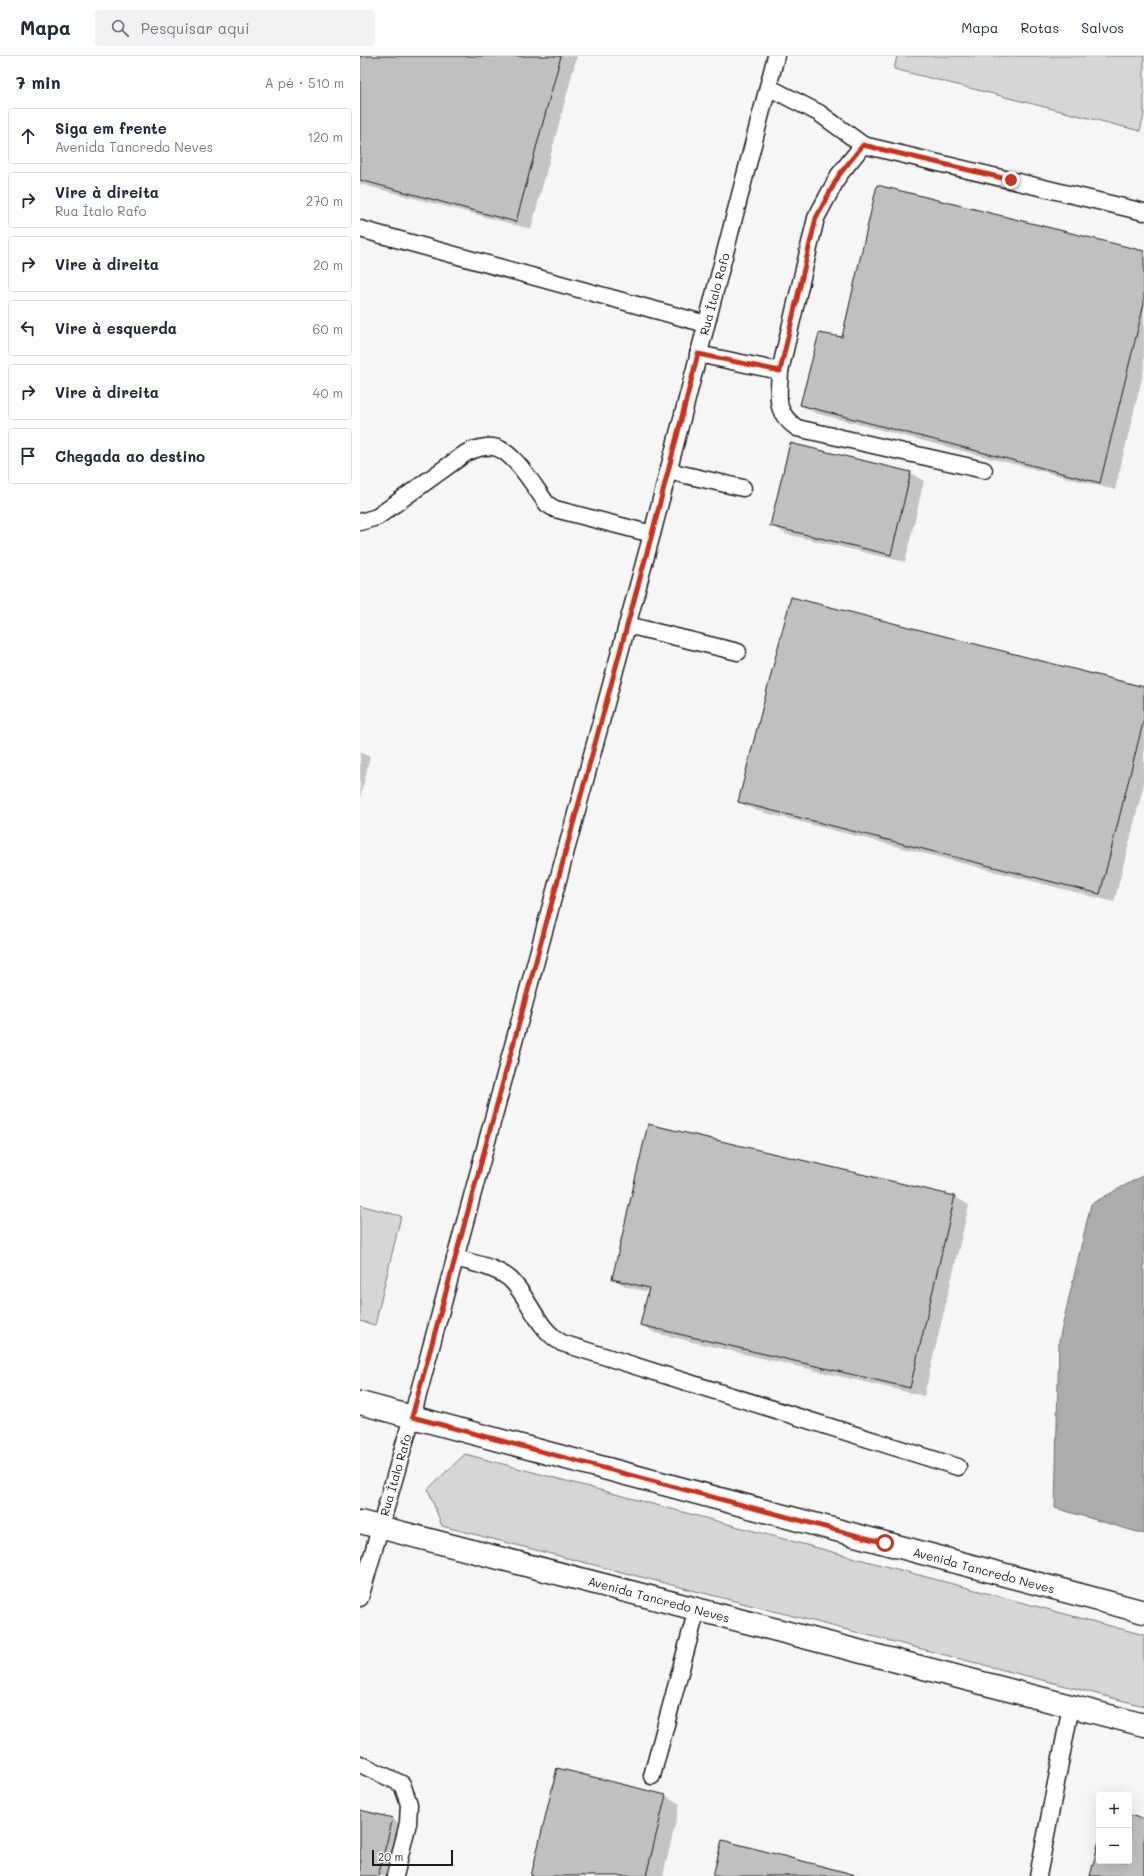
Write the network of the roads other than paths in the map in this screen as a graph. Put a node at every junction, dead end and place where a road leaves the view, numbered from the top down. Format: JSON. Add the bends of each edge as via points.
{"nodes":[{"id":1,"x":776,"y":56,"type":"edge"},
{"id":2,"x":768,"y":87,"type":"junction"},
{"id":3,"x":863,"y":145,"type":"junction"},
{"id":4,"x":1144,"y":212,"type":"edge"},
{"id":5,"x":360,"y":229,"type":"edge"},
{"id":6,"x":706,"y":324,"type":"junction"},
{"id":7,"x":698,"y":354,"type":"junction"},
{"id":8,"x":780,"y":371,"type":"junction"},
{"id":9,"x":984,"y":470,"type":"dead end"},
{"id":10,"x":668,"y":471,"type":"junction"},
{"id":11,"x":743,"y":488,"type":"dead end"},
{"id":12,"x":360,"y":522,"type":"edge"},
{"id":13,"x":652,"y":534,"type":"junction"},
{"id":14,"x":627,"y":626,"type":"junction"},
{"id":15,"x":738,"y":652,"type":"dead end"},
{"id":16,"x":455,"y":1258,"type":"junction"},
{"id":17,"x":360,"y":1403,"type":"edge"},
{"id":18,"x":412,"y":1417,"type":"junction"},
{"id":19,"x":958,"y":1467,"type":"dead end"},
{"id":20,"x":360,"y":1522,"type":"edge"},
{"id":21,"x":381,"y":1527,"type":"junction"},
{"id":22,"x":360,"y":1598,"type":"edge"},
{"id":23,"x":697,"y":1609,"type":"junction"},
{"id":24,"x":1144,"y":1612,"type":"edge"},
{"id":25,"x":1071,"y":1706,"type":"junction"},
{"id":26,"x":1144,"y":1725,"type":"edge"},
{"id":27,"x":360,"y":1764,"type":"edge"},
{"id":28,"x":652,"y":1776,"type":"dead end"},
{"id":29,"x":395,"y":1876,"type":"edge"},
{"id":30,"x":1038,"y":1876,"type":"edge"}],
"edges":[{"from":1,"to":2,"type":"lane","name":"Rua Ítalo Rafo"},
{"from":2,"to":3,"type":"lane","via":[[819,113]]},
{"from":2,"to":6,"type":"lane","name":"Rua Ítalo Rafo"},
{"from":3,"to":4,"type":"lane"},
{"from":3,"to":8,"type":"lane","via":[[839,175],[816,218]]},
{"from":5,"to":6,"type":"lane"},
{"from":6,"to":7,"type":"lane","name":"Rua Ítalo Rafo"},
{"from":7,"to":8,"type":"lane"},
{"from":7,"to":10,"type":"lane","name":"Rua Ítalo Rafo"},
{"from":8,"to":9,"type":"lane","via":[[779,407],[785,419],[797,428]]},
{"from":10,"to":11,"type":"lane"},
{"from":10,"to":13,"type":"lane","name":"Rua Ítalo Rafo"},
{"from":12,"to":13,"type":"lane","via":[[377,517],[466,453],[480,447],[494,447],[508,453],[546,504],[555,509]]},
{"from":13,"to":14,"type":"lane","name":"Rua Ítalo Rafo"},
{"from":14,"to":15,"type":"lane"},
{"from":14,"to":16,"type":"lane","name":"Rua Ítalo Rafo"},
{"from":16,"to":18,"type":"lane","name":"Rua Ítalo Rafo"},
{"from":16,"to":19,"type":"lane","via":[[497,1271],[511,1280],[548,1333],[562,1343]]},
{"from":17,"to":18,"type":"main road","name":"Avenida Tancredo Neves"},
{"from":18,"to":21,"type":"lane","name":"Rua Ítalo Rafo"},
{"from":18,"to":24,"type":"main road","name":"Avenida Tancredo Neves"},
{"from":20,"to":21,"type":"main road","name":"Avenida Tancredo Neves"},
{"from":21,"to":22,"type":"lane","name":"Rua Ítalo Rafo"},
{"from":21,"to":23,"type":"main road","name":"Avenida Tancredo Neves"},
{"from":23,"to":25,"type":"main road","name":"Avenida Tancredo Neves"},
{"from":23,"to":28,"type":"lane"},
{"from":25,"to":26,"type":"main road","name":"Avenida Tancredo Neves"},
{"from":25,"to":30,"type":"lane"},
{"from":27,"to":29,"type":"lane","via":[[402,1784],[409,1804],[408,1823]]}]}
